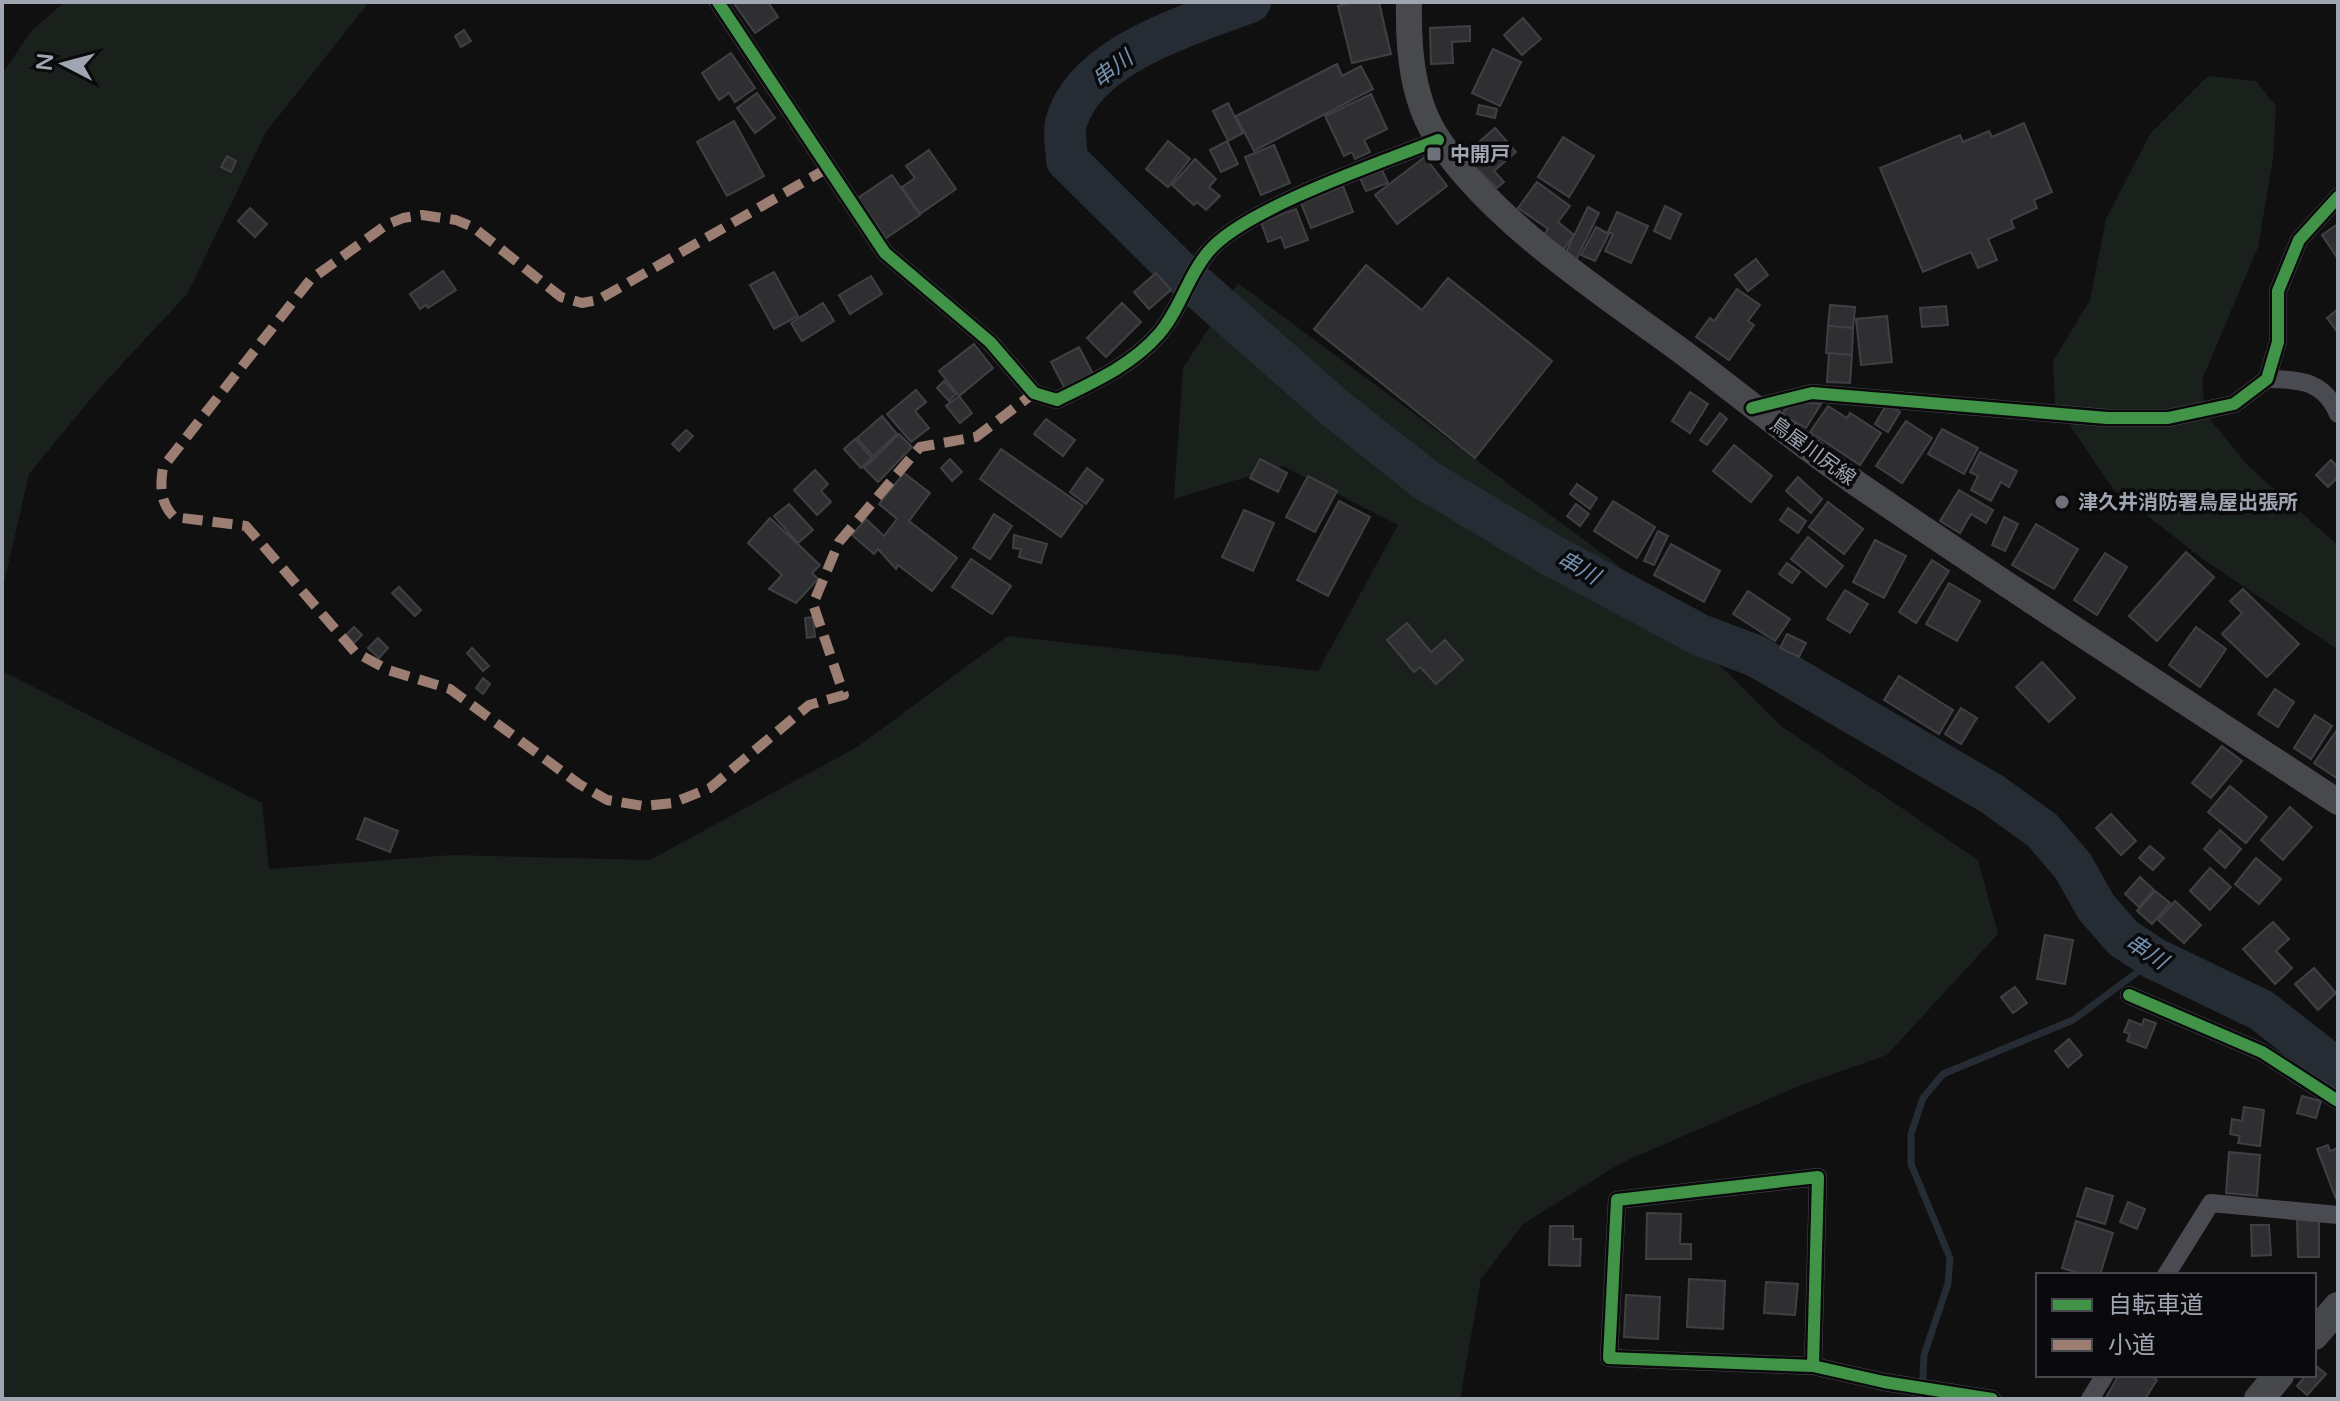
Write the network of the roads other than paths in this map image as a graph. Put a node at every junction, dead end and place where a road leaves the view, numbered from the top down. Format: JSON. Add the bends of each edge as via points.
{"nodes":[{"id":1,"x":718,"y":2,"type":"edge"},
{"id":2,"x":1409,"y":2,"type":"edge"},
{"id":3,"x":1438,"y":140,"type":"junction"},
{"id":4,"x":2338,"y":197,"type":"edge"},
{"id":5,"x":2267,"y":379,"type":"junction"},
{"id":6,"x":1752,"y":408,"type":"junction"},
{"id":7,"x":2338,"y":414,"type":"edge"},
{"id":8,"x":2338,"y":802,"type":"edge"},
{"id":9,"x":2129,"y":995,"type":"dead end"},
{"id":10,"x":2338,"y":1101,"type":"edge"},
{"id":11,"x":2338,"y":1215,"type":"edge"},
{"id":12,"x":2167,"y":1273,"type":"edge"},
{"id":13,"x":2338,"y":1307,"type":"edge"},
{"id":14,"x":2316,"y":1333,"type":"edge"},
{"id":15,"x":1813,"y":1366,"type":"junction"},
{"id":16,"x":2104,"y":1377,"type":"edge"},
{"id":17,"x":2277,"y":1377,"type":"edge"},
{"id":18,"x":1992,"y":1399,"type":"edge"},
{"id":19,"x":2090,"y":1399,"type":"edge"},
{"id":20,"x":2259,"y":1399,"type":"edge"}],
"edges":[{"from":1,"to":3,"type":"street","via":[[885,253],[990,342],[1034,393],[1057,400],[1112,373],[1159,334],[1209,250],[1240,226]]},
{"from":2,"to":3,"type":"main road","name":"鳥屋川尻線","via":[[1408,38],[1417,94]]},
{"from":3,"to":6,"type":"main road","name":"鳥屋川尻線","via":[[1511,220]]},
{"from":4,"to":5,"type":"street","via":[[2299,240],[2278,291],[2278,342]]},
{"from":5,"to":6,"type":"street","via":[[2234,404],[2168,418],[2107,418],[1812,393]]},
{"from":5,"to":7,"type":"street","via":[[2315,384],[2331,397]]},
{"from":6,"to":8,"type":"main road","name":"鳥屋川尻線"},
{"from":9,"to":10,"type":"street","via":[[2262,1052]]},
{"from":11,"to":12,"type":"street","via":[[2211,1203]]},
{"from":13,"to":14,"type":"main road"},
{"from":15,"to":15,"type":"street","via":[[1609,1358],[1617,1200],[1818,1177]]},
{"from":15,"to":18,"type":"street"},
{"from":16,"to":19,"type":"street"},
{"from":17,"to":20,"type":"main road"}]}
